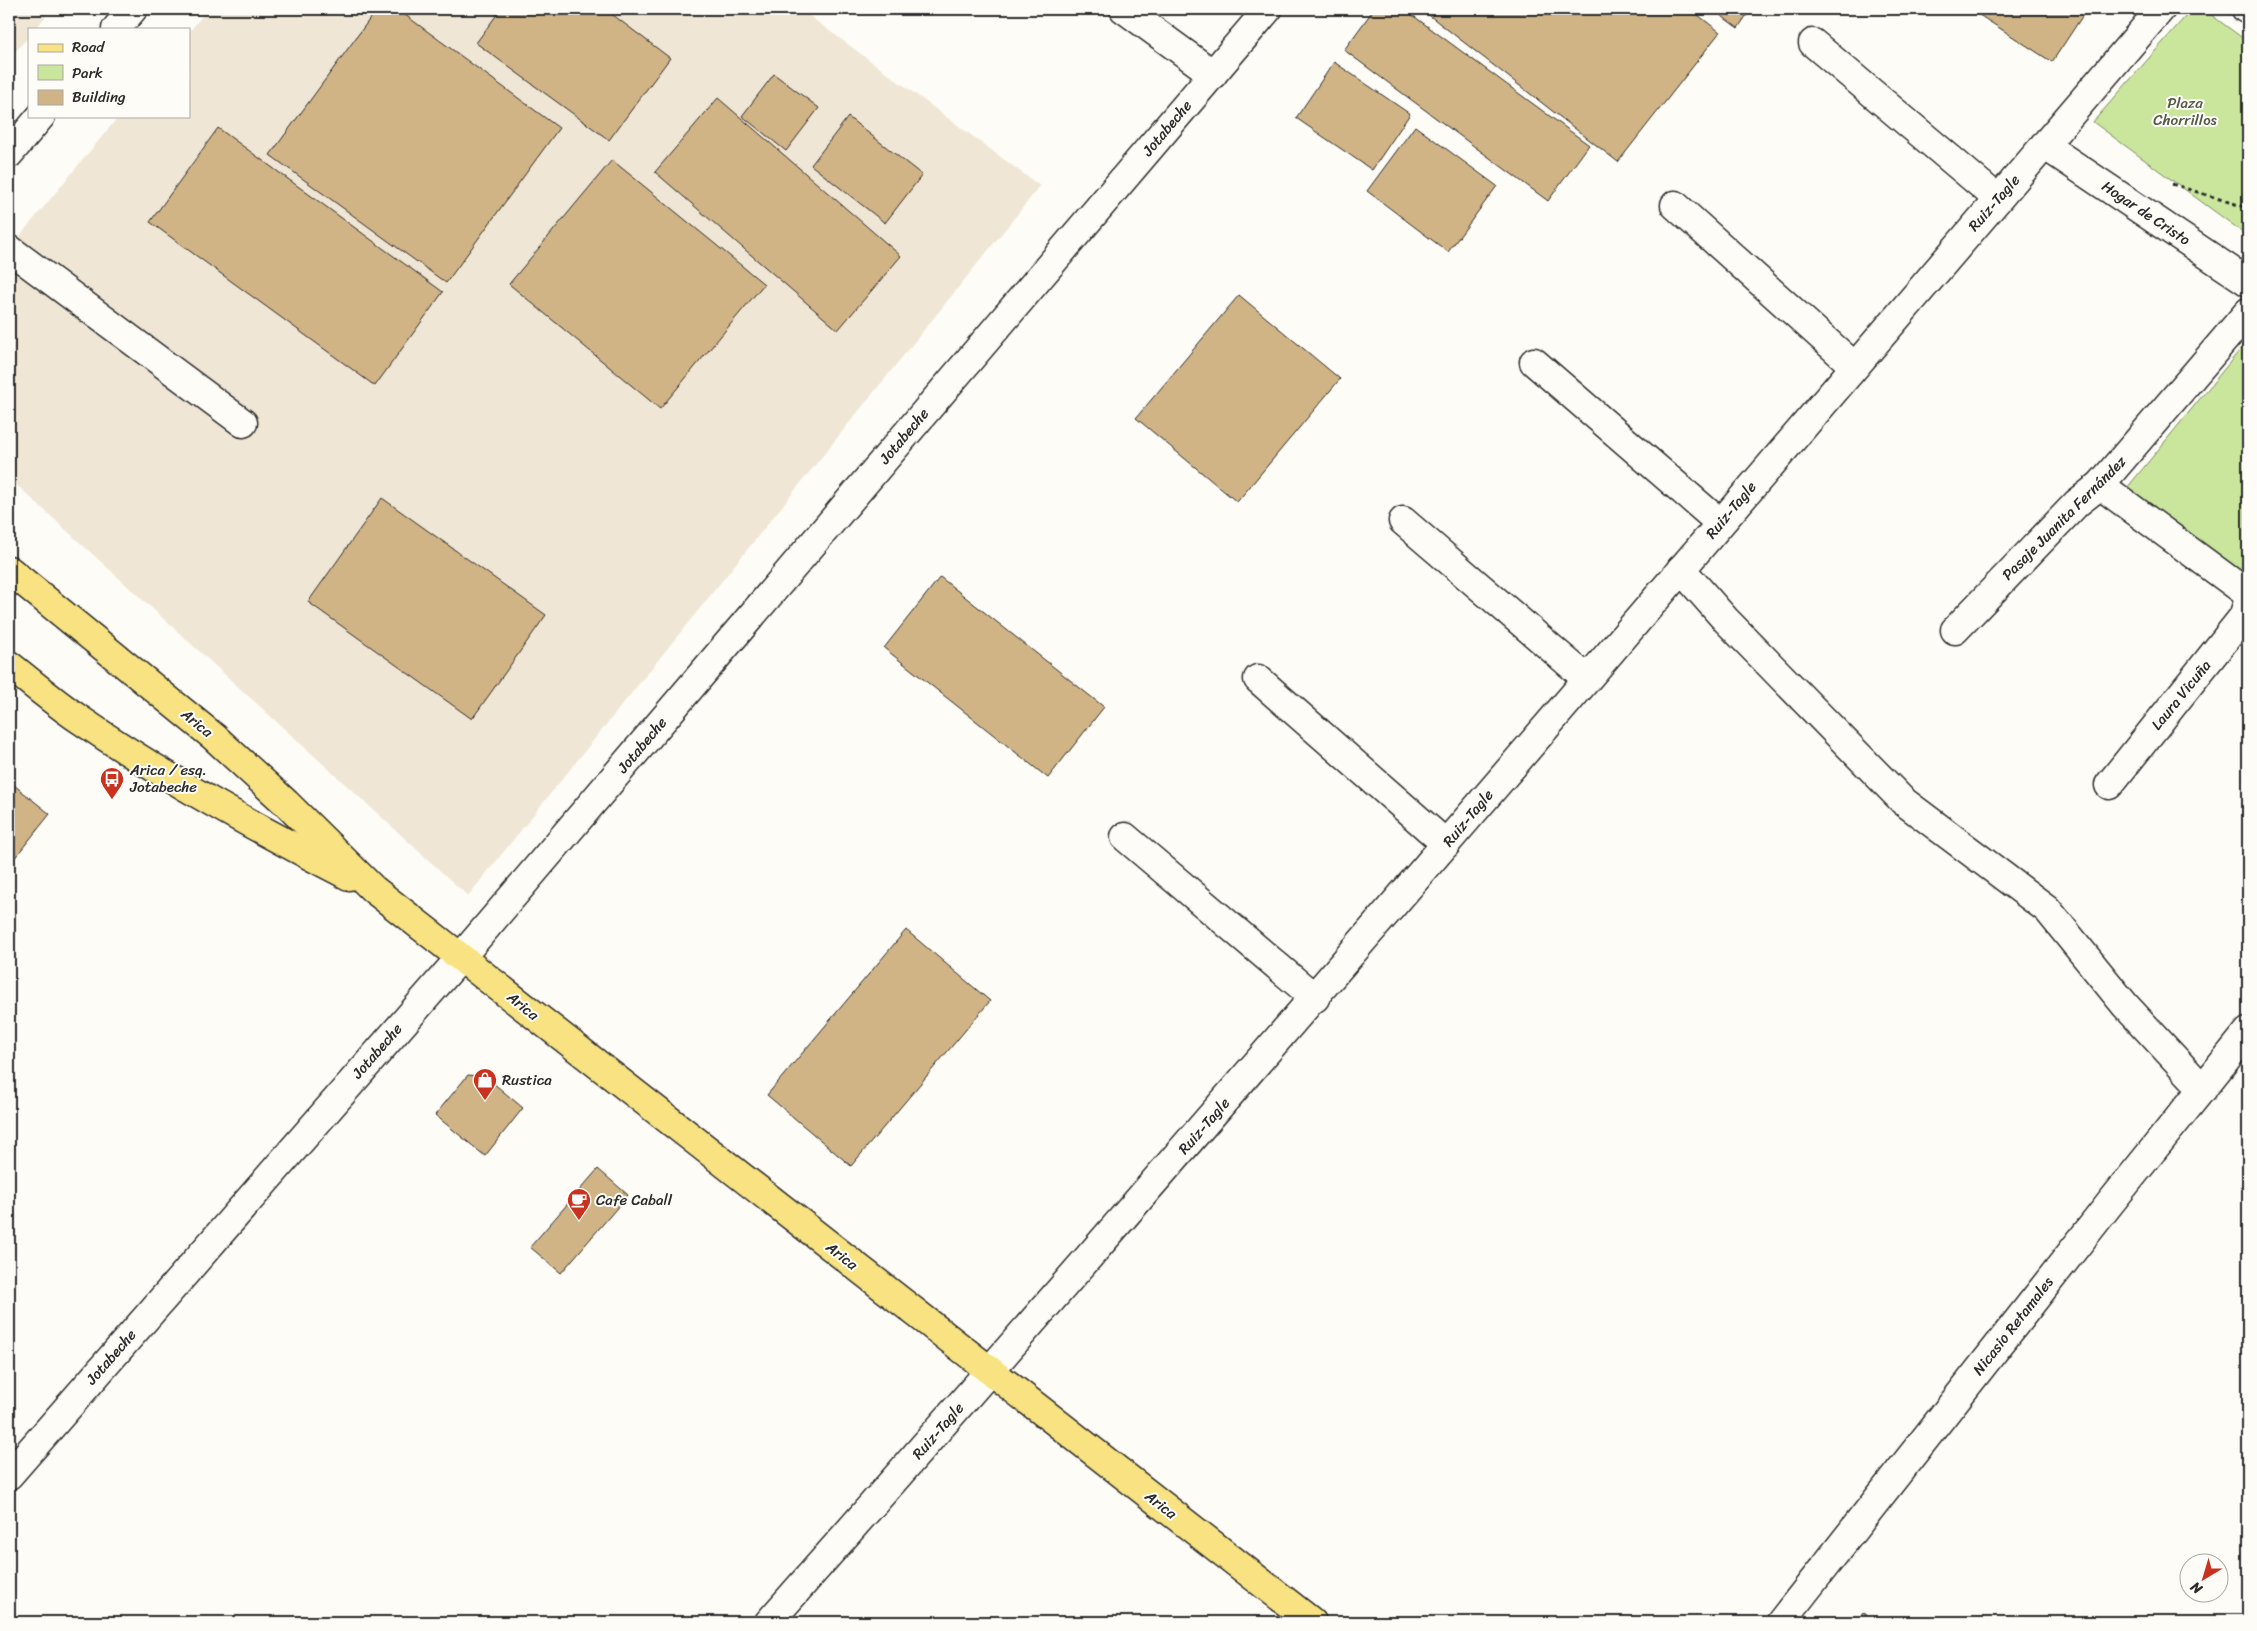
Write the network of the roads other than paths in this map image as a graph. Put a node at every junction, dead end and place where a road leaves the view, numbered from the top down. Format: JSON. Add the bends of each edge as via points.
{"nodes":[{"id":1,"x":133,"y":9,"type":"edge"},
{"id":2,"x":1124,"y":9,"type":"edge"},
{"id":3,"x":1268,"y":9,"type":"edge"},
{"id":4,"x":2161,"y":9,"type":"edge"},
{"id":5,"x":117,"y":28,"type":"edge"},
{"id":6,"x":1813,"y":43,"type":"dead end"},
{"id":7,"x":1213,"y":74,"type":"junction"},
{"id":8,"x":39,"y":118,"type":"edge"},
{"id":9,"x":2044,"y":145,"type":"junction"},
{"id":10,"x":9,"y":154,"type":"edge"},
{"id":11,"x":1998,"y":199,"type":"junction"},
{"id":12,"x":1675,"y":205,"type":"dead end"},
{"id":13,"x":9,"y":249,"type":"edge"},
{"id":14,"x":2248,"y":282,"type":"edge"},
{"id":15,"x":2248,"y":312,"type":"edge"},
{"id":16,"x":1534,"y":362,"type":"dead end"},
{"id":17,"x":1854,"y":366,"type":"junction"},
{"id":18,"x":243,"y":423,"type":"dead end"},
{"id":19,"x":2100,"y":485,"type":"junction"},
{"id":20,"x":1403,"y":521,"type":"dead end"},
{"id":21,"x":1720,"y":523,"type":"junction"},
{"id":22,"x":1681,"y":569,"type":"junction"},
{"id":23,"x":9,"y":570,"type":"edge"},
{"id":24,"x":2248,"y":594,"type":"edge"},
{"id":25,"x":2248,"y":602,"type":"edge"},
{"id":26,"x":1955,"y":630,"type":"dead end"},
{"id":27,"x":9,"y":665,"type":"edge"},
{"id":28,"x":1586,"y":678,"type":"junction"},
{"id":29,"x":1258,"y":679,"type":"dead end"},
{"id":30,"x":2109,"y":785,"type":"dead end"},
{"id":31,"x":1125,"y":837,"type":"dead end"},
{"id":32,"x":1446,"y":844,"type":"junction"},
{"id":33,"x":373,"y":889,"type":"junction"},
{"id":34,"x":461,"y":957,"type":"junction"},
{"id":35,"x":1315,"y":998,"type":"junction"},
{"id":36,"x":2248,"y":1032,"type":"edge"},
{"id":37,"x":2203,"y":1089,"type":"junction"},
{"id":38,"x":989,"y":1372,"type":"junction"},
{"id":39,"x":9,"y":1475,"type":"edge"},
{"id":40,"x":769,"y":1622,"type":"edge"},
{"id":41,"x":1312,"y":1622,"type":"edge"},
{"id":42,"x":1781,"y":1622,"type":"edge"}],
"edges":[{"from":1,"to":5,"type":"street"},
{"from":2,"to":7,"type":"street"},
{"from":3,"to":7,"type":"street","name":"Jotabeche"},
{"from":4,"to":9,"type":"street","name":"Ruiz-Tagle"},
{"from":6,"to":11,"type":"street"},
{"from":7,"to":34,"type":"street","name":"Jotabeche"},
{"from":8,"to":10,"type":"street"},
{"from":9,"to":11,"type":"street","name":"Ruiz-Tagle"},
{"from":9,"to":14,"type":"street","name":"Hogar de Cristo"},
{"from":11,"to":17,"type":"street","name":"Ruiz-Tagle"},
{"from":12,"to":17,"type":"street"},
{"from":13,"to":18,"type":"street"},
{"from":15,"to":19,"type":"street","name":"Pasaje Juanita Fernández"},
{"from":16,"to":21,"type":"street"},
{"from":17,"to":21,"type":"street","name":"Ruiz-Tagle"},
{"from":19,"to":24,"type":"street"},
{"from":19,"to":26,"type":"street","name":"Pasaje Juanita Fernández","via":[[2078,502]]},
{"from":20,"to":28,"type":"street"},
{"from":21,"to":22,"type":"street","name":"Ruiz-Tagle"},
{"from":22,"to":28,"type":"street","name":"Ruiz-Tagle"},
{"from":22,"to":37,"type":"street","via":[[1725,619],[1903,801],[2047,908],[2125,1005]]},
{"from":23,"to":33,"type":"main road","name":"Arica","via":[[214,737]]},
{"from":25,"to":30,"type":"street","name":"Laura Vicuña","via":[[2243,617]]},
{"from":27,"to":33,"type":"main road","name":"Arica","via":[[77,718],[142,761]]},
{"from":28,"to":32,"type":"street","name":"Ruiz-Tagle"},
{"from":29,"to":32,"type":"street"},
{"from":31,"to":35,"type":"street"},
{"from":32,"to":35,"type":"street","name":"Ruiz-Tagle"},
{"from":33,"to":34,"type":"main road","name":"Arica"},
{"from":34,"to":38,"type":"main road","name":"Arica"},
{"from":34,"to":39,"type":"street","name":"Jotabeche"},
{"from":35,"to":38,"type":"street","name":"Ruiz-Tagle"},
{"from":36,"to":37,"type":"street","name":"Nicasio Retamales"},
{"from":37,"to":42,"type":"street","name":"Nicasio Retamales"},
{"from":38,"to":40,"type":"street","name":"Ruiz-Tagle"},
{"from":38,"to":41,"type":"main road","name":"Arica"}]}
